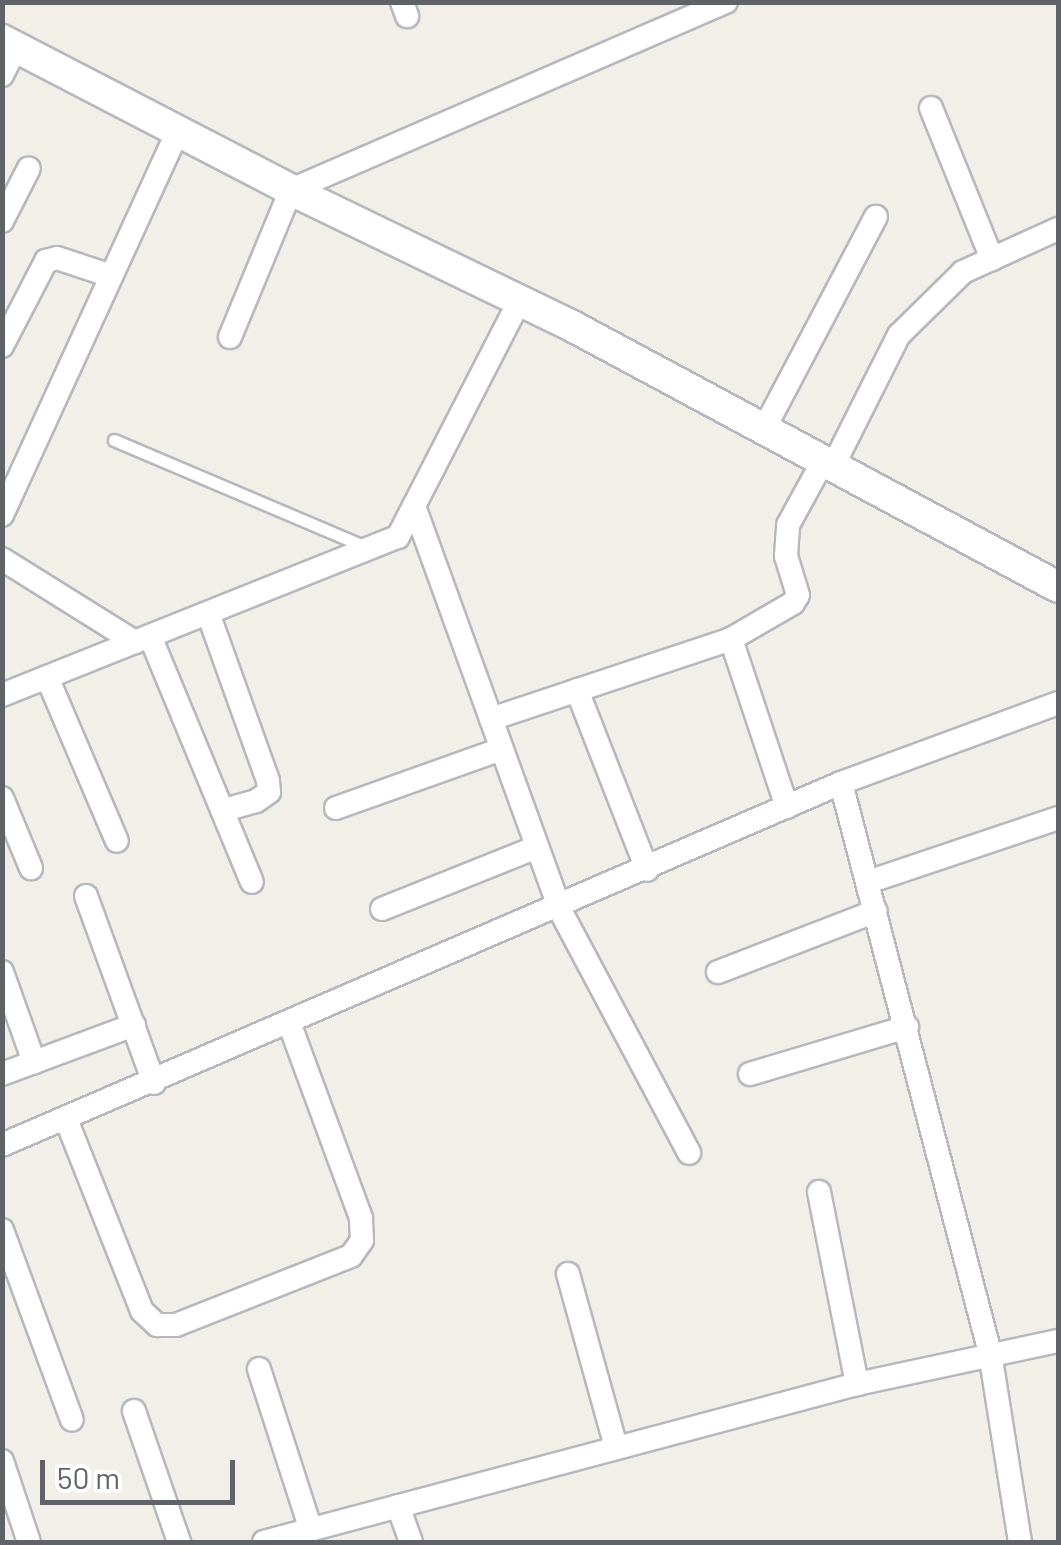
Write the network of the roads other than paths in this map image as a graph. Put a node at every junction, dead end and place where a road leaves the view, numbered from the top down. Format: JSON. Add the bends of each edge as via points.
{"nodes":[{"id":1,"x":726,"y":2,"type":"edge"},
{"id":2,"x":9,"y":43,"type":"edge"},
{"id":3,"x":2,"y":75,"type":"edge"},
{"id":4,"x":930,"y":108,"type":"dead end"},
{"id":5,"x":178,"y":131,"type":"junction"},
{"id":6,"x":29,"y":168,"type":"dead end"},
{"id":7,"x":291,"y":190,"type":"junction"},
{"id":8,"x":876,"y":217,"type":"dead end"},
{"id":9,"x":2,"y":221,"type":"edge"},
{"id":10,"x":1058,"y":229,"type":"edge"},
{"id":11,"x":992,"y":259,"type":"junction"},
{"id":12,"x":108,"y":275,"type":"junction"},
{"id":13,"x":520,"y":300,"type":"junction"},
{"id":14,"x":230,"y":337,"type":"dead end"},
{"id":15,"x":2,"y":346,"type":"edge"},
{"id":16,"x":764,"y":428,"type":"junction"},
{"id":17,"x":114,"y":440,"type":"dead end"},
{"id":18,"x":828,"y":463,"type":"junction"},
{"id":19,"x":414,"y":506,"type":"junction"},
{"id":20,"x":2,"y":515,"type":"edge"},
{"id":21,"x":370,"y":548,"type":"junction"},
{"id":22,"x":2,"y":559,"type":"edge"},
{"id":23,"x":1058,"y":587,"type":"edge"},
{"id":24,"x":208,"y":613,"type":"junction"},
{"id":25,"x":142,"y":639,"type":"junction"},
{"id":26,"x":731,"y":639,"type":"junction"},
{"id":27,"x":47,"y":677,"type":"junction"},
{"id":28,"x":578,"y":690,"type":"junction"},
{"id":29,"x":2,"y":695,"type":"edge"},
{"id":30,"x":1058,"y":703,"type":"edge"},
{"id":31,"x":491,"y":718,"type":"junction"},
{"id":32,"x":502,"y":749,"type":"junction"},
{"id":33,"x":841,"y":783,"type":"junction"},
{"id":34,"x":2,"y":798,"type":"edge"},
{"id":35,"x":787,"y":807,"type":"junction"},
{"id":36,"x":336,"y":808,"type":"dead end"},
{"id":37,"x":222,"y":811,"type":"junction"},
{"id":38,"x":1058,"y":818,"type":"edge"},
{"id":39,"x":117,"y":841,"type":"dead end"},
{"id":40,"x":537,"y":847,"type":"junction"},
{"id":41,"x":31,"y":868,"type":"dead end"},
{"id":42,"x":647,"y":870,"type":"junction"},
{"id":43,"x":252,"y":882,"type":"dead end"},
{"id":44,"x":868,"y":882,"type":"junction"},
{"id":45,"x":86,"y":896,"type":"dead end"},
{"id":46,"x":382,"y":909,"type":"dead end"},
{"id":47,"x":560,"y":910,"type":"junction"},
{"id":48,"x":876,"y":910,"type":"junction"},
{"id":49,"x":2,"y":972,"type":"edge"},
{"id":50,"x":718,"y":972,"type":"dead end"},
{"id":51,"x":134,"y":1025,"type":"junction"},
{"id":52,"x":290,"y":1025,"type":"junction"},
{"id":53,"x":907,"y":1027,"type":"junction"},
{"id":54,"x":34,"y":1062,"type":"junction"},
{"id":55,"x":2,"y":1074,"type":"edge"},
{"id":56,"x":750,"y":1074,"type":"dead end"},
{"id":57,"x":154,"y":1083,"type":"junction"},
{"id":58,"x":66,"y":1119,"type":"junction"},
{"id":59,"x":2,"y":1145,"type":"edge"},
{"id":60,"x":689,"y":1154,"type":"dead end"},
{"id":61,"x":819,"y":1192,"type":"dead end"},
{"id":62,"x":2,"y":1230,"type":"edge"},
{"id":63,"x":568,"y":1274,"type":"dead end"},
{"id":64,"x":1058,"y":1341,"type":"edge"},
{"id":65,"x":990,"y":1353,"type":"junction"},
{"id":66,"x":259,"y":1368,"type":"dead end"},
{"id":67,"x":858,"y":1384,"type":"junction"},
{"id":68,"x":134,"y":1411,"type":"dead end"},
{"id":69,"x":72,"y":1420,"type":"dead end"},
{"id":70,"x":616,"y":1447,"type":"junction"},
{"id":71,"x":2,"y":1461,"type":"edge"},
{"id":72,"x":398,"y":1506,"type":"junction"},
{"id":73,"x":311,"y":1530,"type":"junction"},
{"id":74,"x":29,"y":1542,"type":"edge"},
{"id":75,"x":180,"y":1542,"type":"edge"},
{"id":76,"x":267,"y":1542,"type":"edge"},
{"id":77,"x":410,"y":1542,"type":"edge"},
{"id":78,"x":1020,"y":1542,"type":"edge"}],
"edges":[{"from":1,"to":7,"type":"street"},
{"from":2,"to":3,"type":"street"},
{"from":2,"to":5,"type":"main road"},
{"from":4,"to":11,"type":"street"},
{"from":5,"to":7,"type":"main road"},
{"from":5,"to":12,"type":"street"},
{"from":6,"to":9,"type":"street"},
{"from":7,"to":13,"type":"main road"},
{"from":7,"to":14,"type":"street"},
{"from":8,"to":16,"type":"street"},
{"from":10,"to":11,"type":"street"},
{"from":11,"to":18,"type":"street","via":[[964,272],[899,335]]},
{"from":12,"to":15,"type":"street","via":[[56,258],[46,261]]},
{"from":12,"to":20,"type":"street"},
{"from":13,"to":16,"type":"main road"},
{"from":13,"to":19,"type":"street"},
{"from":16,"to":18,"type":"main road"},
{"from":17,"to":21,"type":"lane"},
{"from":18,"to":23,"type":"main road"},
{"from":18,"to":26,"type":"street","via":[[788,524],[786,556],[798,595]]},
{"from":19,"to":21,"type":"street","via":[[398,537]]},
{"from":19,"to":31,"type":"street"},
{"from":21,"to":24,"type":"street"},
{"from":22,"to":25,"type":"street"},
{"from":24,"to":25,"type":"street"},
{"from":24,"to":37,"type":"street","via":[[268,781],[268,792],[256,801]]},
{"from":25,"to":27,"type":"street"},
{"from":25,"to":37,"type":"street"},
{"from":26,"to":28,"type":"street"},
{"from":26,"to":35,"type":"street"},
{"from":27,"to":29,"type":"street"},
{"from":27,"to":39,"type":"street"},
{"from":28,"to":31,"type":"street"},
{"from":28,"to":42,"type":"street"},
{"from":30,"to":33,"type":"street"},
{"from":31,"to":32,"type":"street"},
{"from":32,"to":36,"type":"street"},
{"from":32,"to":40,"type":"street"},
{"from":33,"to":35,"type":"street"},
{"from":33,"to":44,"type":"street"},
{"from":34,"to":41,"type":"street"},
{"from":35,"to":42,"type":"street"},
{"from":37,"to":43,"type":"street"},
{"from":38,"to":44,"type":"street"},
{"from":40,"to":46,"type":"street"},
{"from":40,"to":47,"type":"street"},
{"from":42,"to":47,"type":"street"},
{"from":44,"to":48,"type":"street"},
{"from":45,"to":51,"type":"street"},
{"from":47,"to":52,"type":"street"},
{"from":47,"to":60,"type":"street"},
{"from":48,"to":50,"type":"street"},
{"from":48,"to":53,"type":"street"},
{"from":49,"to":54,"type":"street"},
{"from":51,"to":54,"type":"street"},
{"from":51,"to":57,"type":"street"},
{"from":52,"to":57,"type":"street"},
{"from":52,"to":58,"type":"street","via":[[361,1218],[362,1240],[352,1256],[176,1325],[157,1325],[142,1310]]},
{"from":53,"to":56,"type":"street"},
{"from":53,"to":65,"type":"street"},
{"from":54,"to":55,"type":"street"},
{"from":57,"to":58,"type":"street"},
{"from":58,"to":59,"type":"street"},
{"from":61,"to":67,"type":"street"},
{"from":62,"to":69,"type":"street"},
{"from":63,"to":70,"type":"street"},
{"from":64,"to":65,"type":"street"},
{"from":65,"to":67,"type":"street"},
{"from":65,"to":78,"type":"street"},
{"from":66,"to":73,"type":"street"},
{"from":67,"to":70,"type":"street"},
{"from":68,"to":75,"type":"street"},
{"from":70,"to":72,"type":"street"},
{"from":71,"to":74,"type":"street"},
{"from":72,"to":73,"type":"street"},
{"from":72,"to":77,"type":"street"},
{"from":73,"to":76,"type":"street"}]}
